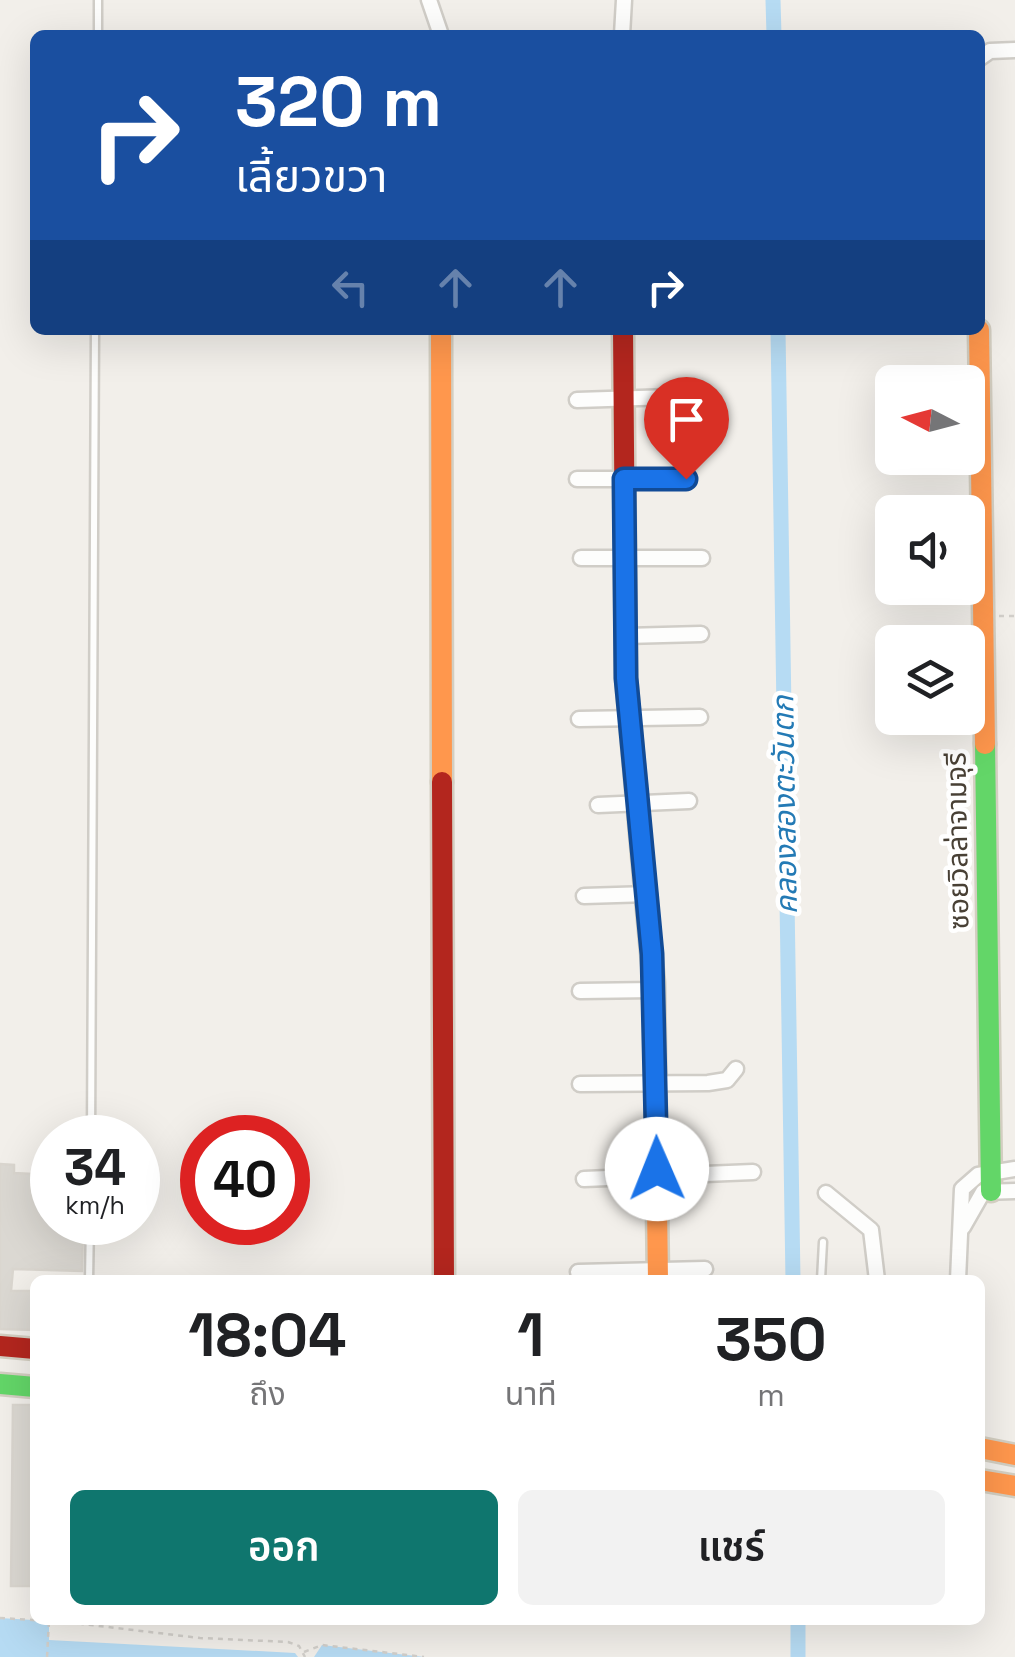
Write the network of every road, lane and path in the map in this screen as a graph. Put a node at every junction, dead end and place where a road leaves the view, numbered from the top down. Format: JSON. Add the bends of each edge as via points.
{"nodes":[{"id":1,"x":98,"y":0,"type":"edge"},
{"id":2,"x":429,"y":0,"type":"edge"},
{"id":3,"x":624,"y":0,"type":"edge"},
{"id":4,"x":98,"y":30,"type":"edge"},
{"id":5,"x":439,"y":30,"type":"edge"},
{"id":6,"x":622,"y":30,"type":"edge"},
{"id":7,"x":1015,"y":50,"type":"edge"},
{"id":8,"x":985,"y":54,"type":"edge"},
{"id":9,"x":95,"y":335,"type":"edge"},
{"id":10,"x":441,"y":335,"type":"edge"},
{"id":11,"x":623,"y":335,"type":"edge"},
{"id":12,"x":979,"y":335,"type":"edge"},
{"id":13,"x":701,"y":396,"type":"dead end"},
{"id":14,"x":624,"y":397,"type":"junction"},
{"id":15,"x":577,"y":400,"type":"dead end"},
{"id":16,"x":577,"y":479,"type":"dead end"},
{"id":17,"x":624,"y":479,"type":"junction"},
{"id":18,"x":686,"y":479,"type":"dead end"},
{"id":19,"x":582,"y":558,"type":"dead end"},
{"id":20,"x":624,"y":558,"type":"junction"},
{"id":21,"x":702,"y":558,"type":"dead end"},
{"id":22,"x":701,"y":634,"type":"dead end"},
{"id":23,"x":624,"y":636,"type":"junction"},
{"id":24,"x":700,"y":717,"type":"dead end"},
{"id":25,"x":630,"y":718,"type":"junction"},
{"id":26,"x":580,"y":720,"type":"dead end"},
{"id":27,"x":689,"y":802,"type":"dead end"},
{"id":28,"x":640,"y":804,"type":"junction"},
{"id":29,"x":598,"y":805,"type":"dead end"},
{"id":30,"x":649,"y":894,"type":"junction"},
{"id":31,"x":584,"y":896,"type":"dead end"},
{"id":32,"x":580,"y":990,"type":"dead end"},
{"id":33,"x":654,"y":990,"type":"junction"},
{"id":34,"x":736,"y":1069,"type":"dead end"},
{"id":35,"x":656,"y":1083,"type":"junction"},
{"id":36,"x":580,"y":1084,"type":"dead end"},
{"id":37,"x":90,"y":1115,"type":"edge"},
{"id":38,"x":1015,"y":1168,"type":"edge"},
{"id":39,"x":753,"y":1172,"type":"dead end"},
{"id":40,"x":657,"y":1178,"type":"junction"},
{"id":41,"x":584,"y":1179,"type":"dead end"},
{"id":42,"x":990,"y":1182,"type":"junction"},
{"id":43,"x":1015,"y":1191,"type":"edge"},
{"id":44,"x":826,"y":1194,"type":"dead end"},
{"id":45,"x":823,"y":1242,"type":"dead end"},
{"id":46,"x":90,"y":1245,"type":"edge"},
{"id":47,"x":706,"y":1268,"type":"dead end"},
{"id":48,"x":578,"y":1272,"type":"dead end"},
{"id":49,"x":90,"y":1275,"type":"edge"},
{"id":50,"x":444,"y":1275,"type":"edge"},
{"id":51,"x":658,"y":1275,"type":"edge"},
{"id":52,"x":821,"y":1275,"type":"edge"},
{"id":53,"x":876,"y":1275,"type":"edge"},
{"id":54,"x":958,"y":1275,"type":"edge"},
{"id":55,"x":0,"y":1346,"type":"edge"},
{"id":56,"x":30,"y":1349,"type":"edge"},
{"id":57,"x":0,"y":1384,"type":"edge"},
{"id":58,"x":30,"y":1386,"type":"edge"},
{"id":59,"x":985,"y":1449,"type":"edge"},
{"id":60,"x":1015,"y":1455,"type":"edge"},
{"id":61,"x":985,"y":1481,"type":"edge"},
{"id":62,"x":1015,"y":1486,"type":"edge"},
{"id":63,"x":0,"y":1618,"type":"edge"},
{"id":64,"x":30,"y":1620,"type":"edge"},
{"id":65,"x":49,"y":1625,"type":"edge"},
{"id":66,"x":95,"y":1625,"type":"edge"},
{"id":67,"x":304,"y":1655,"type":"edge"},
{"id":68,"x":48,"y":1657,"type":"edge"},
{"id":69,"x":424,"y":1657,"type":"edge"}],
"edges":[{"from":1,"to":4,"type":"lane"},
{"from":2,"to":5,"type":"street"},
{"from":3,"to":6,"type":"street"},
{"from":7,"to":8,"type":"street"},
{"from":9,"to":37,"type":"lane"},
{"from":10,"to":50,"type":"street"},
{"from":11,"to":14,"type":"street"},
{"from":12,"to":42,"type":"street","name":"ซอยวิลล่าจามจุรี"},
{"from":13,"to":14,"type":"street"},
{"from":14,"to":15,"type":"street"},
{"from":14,"to":17,"type":"street"},
{"from":16,"to":17,"type":"street"},
{"from":17,"to":18,"type":"street"},
{"from":17,"to":20,"type":"street"},
{"from":19,"to":20,"type":"street"},
{"from":20,"to":21,"type":"street"},
{"from":20,"to":23,"type":"street"},
{"from":22,"to":23,"type":"street"},
{"from":23,"to":25,"type":"street"},
{"from":24,"to":25,"type":"street"},
{"from":25,"to":26,"type":"street"},
{"from":25,"to":28,"type":"street"},
{"from":27,"to":28,"type":"street"},
{"from":28,"to":29,"type":"street"},
{"from":28,"to":30,"type":"street"},
{"from":30,"to":31,"type":"street"},
{"from":30,"to":33,"type":"street"},
{"from":32,"to":33,"type":"street"},
{"from":33,"to":35,"type":"street"},
{"from":34,"to":35,"type":"street","via":[[727,1080]]},
{"from":35,"to":36,"type":"street"},
{"from":35,"to":40,"type":"street"},
{"from":38,"to":42,"type":"street"},
{"from":39,"to":40,"type":"street"},
{"from":40,"to":41,"type":"street"},
{"from":40,"to":51,"type":"street"},
{"from":42,"to":43,"type":"street"},
{"from":42,"to":54,"type":"street","via":[[958,1236]]},
{"from":44,"to":53,"type":"street","via":[[872,1230]]},
{"from":45,"to":52,"type":"lane"},
{"from":46,"to":49,"type":"lane"},
{"from":47,"to":51,"type":"street"},
{"from":48,"to":51,"type":"street"},
{"from":55,"to":56,"type":"street"},
{"from":57,"to":58,"type":"street"},
{"from":59,"to":60,"type":"street"},
{"from":61,"to":62,"type":"street"},
{"from":63,"to":64,"type":"path"},
{"from":65,"to":68,"type":"path"},
{"from":66,"to":67,"type":"path","via":[[288,1642]]},
{"from":67,"to":69,"type":"path","via":[[322,1645]]}]}
